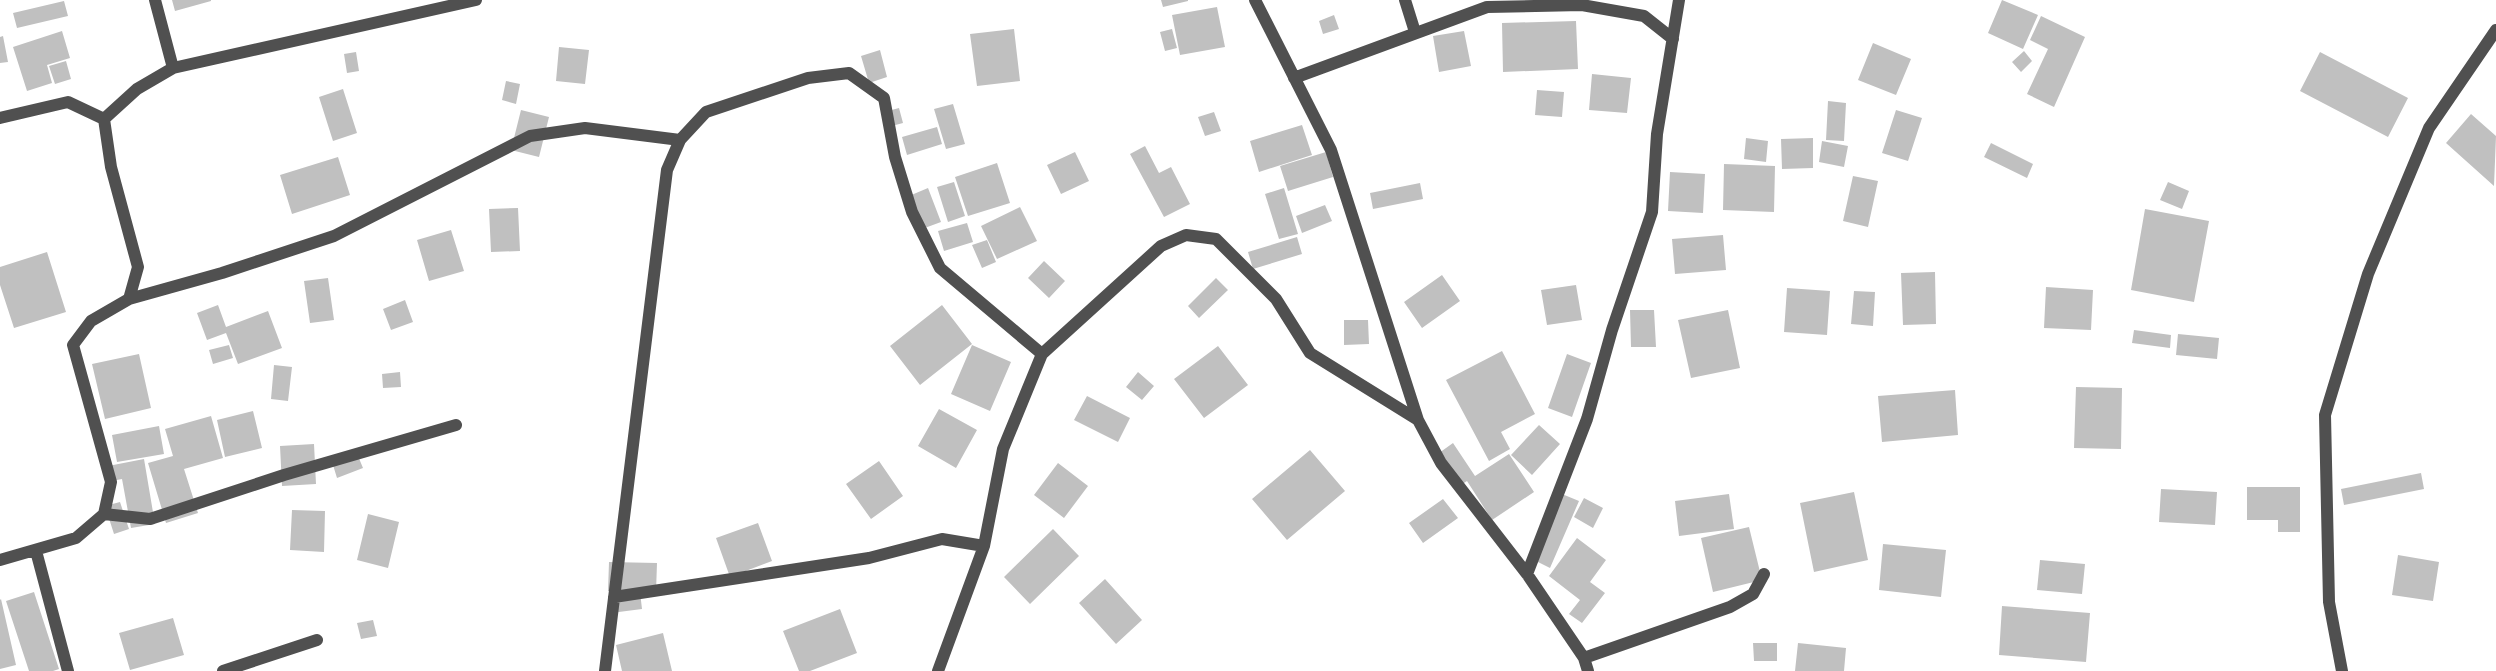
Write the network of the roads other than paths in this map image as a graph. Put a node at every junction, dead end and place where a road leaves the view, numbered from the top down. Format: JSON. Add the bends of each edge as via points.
{"nodes":[{"id":1,"x":155,"y":0,"type":"edge"},
{"id":2,"x":477,"y":0,"type":"edge"},
{"id":3,"x":1255,"y":0,"type":"edge"},
{"id":4,"x":1405,"y":0,"type":"edge"},
{"id":5,"x":1679,"y":0,"type":"edge"},
{"id":6,"x":1523,"y":3,"type":"edge"},
{"id":7,"x":2496,"y":30,"type":"edge"},
{"id":8,"x":1415,"y":32,"type":"junction"},
{"id":9,"x":1673,"y":39,"type":"junction"},
{"id":10,"x":173,"y":68,"type":"junction"},
{"id":11,"x":1294,"y":78,"type":"junction"},
{"id":12,"x":0,"y":118,"type":"edge"},
{"id":13,"x":105,"y":119,"type":"junction"},
{"id":14,"x":681,"y":140,"type":"junction"},
{"id":15,"x":129,"y":298,"type":"junction"},
{"id":16,"x":1042,"y":354,"type":"junction"},
{"id":17,"x":1418,"y":420,"type":"junction"},
{"id":18,"x":456,"y":425,"type":"dead end"},
{"id":19,"x":104,"y":514,"type":"junction"},
{"id":20,"x":984,"y":546,"type":"junction"},
{"id":21,"x":36,"y":551,"type":"junction"},
{"id":22,"x":0,"y":561,"type":"edge"},
{"id":23,"x":1527,"y":574,"type":"junction"},
{"id":24,"x":1764,"y":574,"type":"dead end"},
{"id":25,"x":614,"y":597,"type":"junction"},
{"id":26,"x":317,"y":640,"type":"dead end"},
{"id":27,"x":1584,"y":658,"type":"junction"},
{"id":28,"x":68,"y":671,"type":"edge"},
{"id":29,"x":223,"y":671,"type":"edge"},
{"id":30,"x":605,"y":671,"type":"edge"},
{"id":31,"x":938,"y":671,"type":"edge"},
{"id":32,"x":1588,"y":671,"type":"edge"},
{"id":33,"x":2342,"y":671,"type":"edge"}],
"edges":[{"from":1,"to":10,"type":"street"},
{"from":2,"to":10,"type":"street"},
{"from":3,"to":11,"type":"street"},
{"from":4,"to":8,"type":"street"},
{"from":5,"to":9,"type":"street"},
{"from":6,"to":8,"type":"street","via":[[1486,7]]},
{"from":6,"to":9,"type":"street","via":[[1582,5],[1644,16]]},
{"from":7,"to":33,"type":"street","via":[[2429,128],[2368,274],[2325,415],[2329,602]]},
{"from":8,"to":11,"type":"street"},
{"from":9,"to":23,"type":"street","via":[[1658,134],[1652,212],[1587,419]]},
{"from":10,"to":13,"type":"street","via":[[137,89]]},
{"from":11,"to":17,"type":"street","via":[[1331,150]]},
{"from":12,"to":13,"type":"street","via":[[68,102]]},
{"from":13,"to":15,"type":"street","via":[[111,167],[138,267]]},
{"from":14,"to":15,"type":"street","via":[[585,128],[530,136],[334,236]]},
{"from":14,"to":16,"type":"street","via":[[706,111],[808,78],[849,73],[884,98],[895,158],[912,212],[940,268]]},
{"from":14,"to":25,"type":"street","via":[[668,170]]},
{"from":15,"to":19,"type":"street","via":[[91,321],[73,345],[111,482]]},
{"from":16,"to":17,"type":"street","via":[[1161,246],[1186,235],[1216,239],[1276,299],[1310,353]]},
{"from":16,"to":20,"type":"street","via":[[1003,449]]},
{"from":17,"to":23,"type":"street","via":[[1441,463]]},
{"from":18,"to":19,"type":"street","via":[[150,519]]},
{"from":19,"to":21,"type":"street","via":[[76,538]]},
{"from":20,"to":25,"type":"street","via":[[942,539],[869,558]]},
{"from":20,"to":31,"type":"street"},
{"from":21,"to":22,"type":"street"},
{"from":21,"to":28,"type":"street"},
{"from":23,"to":27,"type":"street"},
{"from":24,"to":27,"type":"street","via":[[1753,594],[1730,607]]},
{"from":25,"to":30,"type":"street"},
{"from":26,"to":29,"type":"street"},
{"from":27,"to":32,"type":"street"}]}
